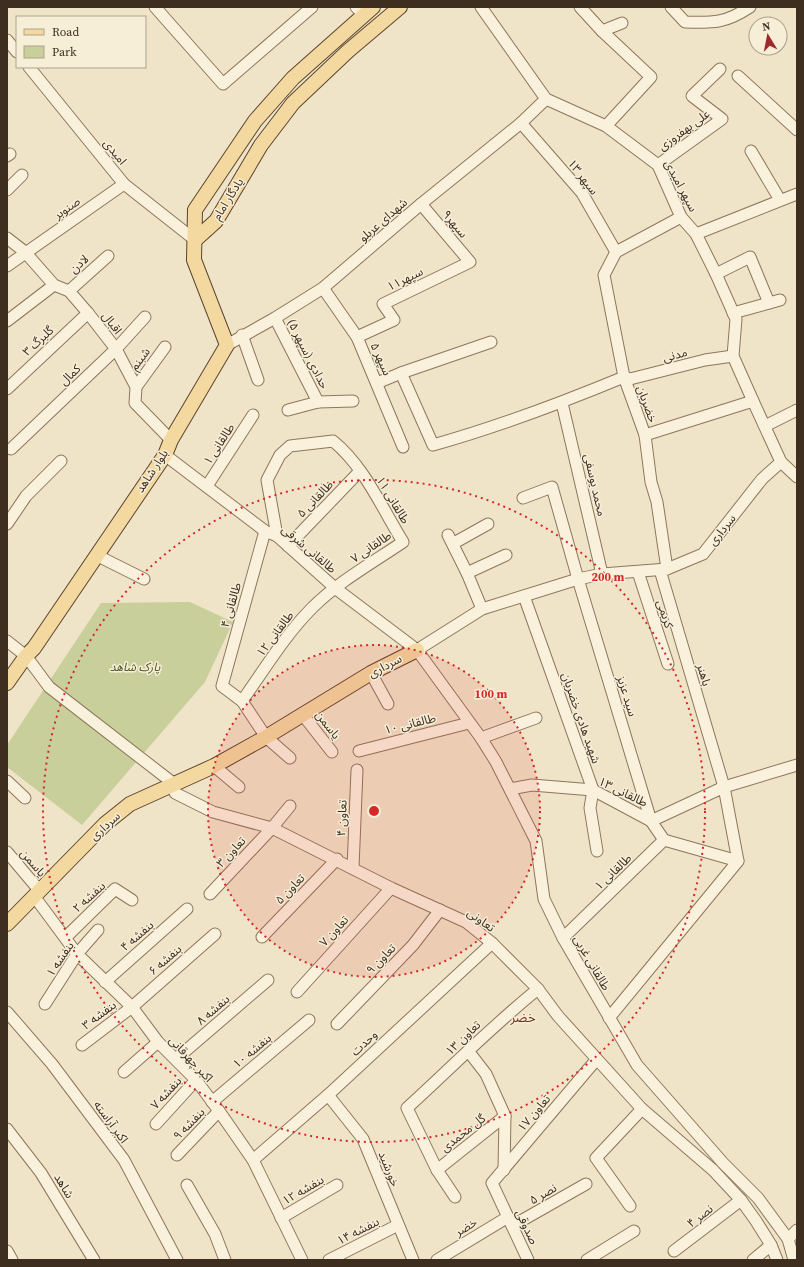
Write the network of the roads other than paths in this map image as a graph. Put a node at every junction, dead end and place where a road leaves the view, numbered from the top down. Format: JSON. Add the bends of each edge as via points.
{"nodes":[{"id":1,"x":155,"y":7,"type":"edge"},
{"id":2,"x":312,"y":7,"type":"edge"},
{"id":3,"x":400,"y":7,"type":"edge"},
{"id":4,"x":481,"y":7,"type":"edge"},
{"id":5,"x":580,"y":7,"type":"edge"},
{"id":6,"x":671,"y":7,"type":"edge"},
{"id":7,"x":750,"y":7,"type":"edge"},
{"id":8,"x":364,"y":10,"type":"edge"},
{"id":9,"x":622,"y":23,"type":"dead end"},
{"id":10,"x":602,"y":31,"type":"junction"},
{"id":11,"x":8,"y":42,"type":"edge"},
{"id":12,"x":16,"y":51,"type":"edge"},
{"id":13,"x":30,"y":68,"type":"edge"},
{"id":14,"x":720,"y":69,"type":"dead end"},
{"id":15,"x":738,"y":76,"type":"dead end"},
{"id":16,"x":546,"y":99,"type":"junction"},
{"id":17,"x":521,"y":123,"type":"junction"},
{"id":18,"x":606,"y":126,"type":"junction"},
{"id":19,"x":797,"y":130,"type":"edge"},
{"id":20,"x":751,"y":151,"type":"dead end"},
{"id":21,"x":658,"y":165,"type":"junction"},
{"id":22,"x":22,"y":175,"type":"dead end"},
{"id":23,"x":124,"y":184,"type":"junction"},
{"id":24,"x":7,"y":190,"type":"edge"},
{"id":25,"x":797,"y":194,"type":"edge"},
{"id":26,"x":780,"y":200,"type":"junction"},
{"id":27,"x":421,"y":204,"type":"junction"},
{"id":28,"x":682,"y":217,"type":"junction"},
{"id":29,"x":696,"y":234,"type":"junction"},
{"id":30,"x":7,"y":238,"type":"edge"},
{"id":31,"x":195,"y":240,"type":"junction"},
{"id":32,"x":26,"y":252,"type":"junction"},
{"id":33,"x":616,"y":252,"type":"junction"},
{"id":34,"x":108,"y":256,"type":"dead end"},
{"id":35,"x":470,"y":262,"type":"joint"},
{"id":36,"x":7,"y":266,"type":"edge"},
{"id":37,"x":716,"y":274,"type":"junction"},
{"id":38,"x":54,"y":285,"type":"junction"},
{"id":39,"x":323,"y":288,"type":"junction"},
{"id":40,"x":68,"y":291,"type":"junction"},
{"id":41,"x":88,"y":313,"type":"junction"},
{"id":42,"x":733,"y":313,"type":"junction"},
{"id":43,"x":145,"y":317,"type":"dead end"},
{"id":44,"x":275,"y":318,"type":"junction"},
{"id":45,"x":7,"y":321,"type":"edge"},
{"id":46,"x":242,"y":335,"type":"junction"},
{"id":47,"x":357,"y":337,"type":"junction"},
{"id":48,"x":491,"y":342,"type":"dead end"},
{"id":49,"x":227,"y":345,"type":"junction"},
{"id":50,"x":165,"y":347,"type":"dead end"},
{"id":51,"x":116,"y":349,"type":"junction"},
{"id":52,"x":734,"y":356,"type":"junction"},
{"id":53,"x":401,"y":373,"type":"junction"},
{"id":54,"x":624,"y":377,"type":"junction"},
{"id":55,"x":258,"y":380,"type":"dead end"},
{"id":56,"x":378,"y":383,"type":"junction"},
{"id":57,"x":136,"y":387,"type":"junction"},
{"id":58,"x":7,"y":389,"type":"edge"},
{"id":59,"x":353,"y":401,"type":"dead end"},
{"id":60,"x":318,"y":402,"type":"junction"},
{"id":61,"x":753,"y":402,"type":"junction"},
{"id":62,"x":562,"y":403,"type":"junction"},
{"id":63,"x":288,"y":410,"type":"dead end"},
{"id":64,"x":797,"y":410,"type":"edge"},
{"id":65,"x":253,"y":415,"type":"dead end"},
{"id":66,"x":765,"y":426,"type":"junction"},
{"id":67,"x":645,"y":435,"type":"junction"},
{"id":68,"x":171,"y":440,"type":"junction"},
{"id":69,"x":403,"y":447,"type":"dead end"},
{"id":70,"x":11,"y":449,"type":"dead end"},
{"id":71,"x":165,"y":455,"type":"junction"},
{"id":72,"x":62,"y":461,"type":"dead end"},
{"id":73,"x":781,"y":462,"type":"junction"},
{"id":74,"x":360,"y":471,"type":"junction"},
{"id":75,"x":797,"y":477,"type":"edge"},
{"id":76,"x":206,"y":486,"type":"junction"},
{"id":77,"x":523,"y":498,"type":"dead end"},
{"id":78,"x":7,"y":524,"type":"edge"},
{"id":79,"x":488,"y":524,"type":"dead end"},
{"id":80,"x":264,"y":531,"type":"junction"},
{"id":81,"x":277,"y":536,"type":"junction"},
{"id":82,"x":403,"y":542,"type":"joint"},
{"id":83,"x":288,"y":546,"type":"junction"},
{"id":84,"x":506,"y":554,"type":"dead end"},
{"id":85,"x":96,"y":555,"type":"junction"},
{"id":86,"x":663,"y":569,"type":"junction"},
{"id":87,"x":638,"y":572,"type":"junction"},
{"id":88,"x":468,"y":573,"type":"junction"},
{"id":89,"x":602,"y":574,"type":"junction"},
{"id":90,"x":144,"y":579,"type":"dead end"},
{"id":91,"x":578,"y":579,"type":"junction"},
{"id":92,"x":335,"y":588,"type":"junction"},
{"id":93,"x":524,"y":596,"type":"junction"},
{"id":94,"x":482,"y":609,"type":"junction"},
{"id":95,"x":7,"y":642,"type":"edge"},
{"id":96,"x":417,"y":650,"type":"junction"},
{"id":97,"x":26,"y":656,"type":"junction"},
{"id":98,"x":668,"y":664,"type":"dead end"},
{"id":99,"x":371,"y":673,"type":"junction"},
{"id":100,"x":7,"y":683,"type":"edge"},
{"id":101,"x":242,"y":701,"type":"junction"},
{"id":102,"x":388,"y":704,"type":"dead end"},
{"id":103,"x":304,"y":715,"type":"junction"},
{"id":104,"x":536,"y":718,"type":"dead end"},
{"id":105,"x":469,"y":723,"type":"junction"},
{"id":106,"x":266,"y":737,"type":"junction"},
{"id":107,"x":481,"y":738,"type":"junction"},
{"id":108,"x":359,"y":751,"type":"dead end"},
{"id":109,"x":332,"y":752,"type":"dead end"},
{"id":110,"x":290,"y":758,"type":"dead end"},
{"id":111,"x":797,"y":765,"type":"edge"},
{"id":112,"x":214,"y":766,"type":"junction"},
{"id":113,"x":357,"y":770,"type":"dead end"},
{"id":114,"x":7,"y":781,"type":"edge"},
{"id":115,"x":173,"y":783,"type":"junction"},
{"id":116,"x":239,"y":787,"type":"dead end"},
{"id":117,"x":724,"y":787,"type":"junction"},
{"id":118,"x":510,"y":789,"type":"junction"},
{"id":119,"x":593,"y":790,"type":"junction"},
{"id":120,"x":25,"y":798,"type":"dead end"},
{"id":121,"x":290,"y":806,"type":"dead end"},
{"id":122,"x":651,"y":821,"type":"junction"},
{"id":123,"x":272,"y":828,"type":"junction"},
{"id":124,"x":664,"y":840,"type":"junction"},
{"id":125,"x":597,"y":850,"type":"dead end"},
{"id":126,"x":7,"y":852,"type":"edge"},
{"id":127,"x":337,"y":859,"type":"junction"},
{"id":128,"x":738,"y":861,"type":"junction"},
{"id":129,"x":353,"y":868,"type":"junction"},
{"id":130,"x":391,"y":888,"type":"junction"},
{"id":131,"x":36,"y":893,"type":"junction"},
{"id":132,"x":210,"y":894,"type":"dead end"},
{"id":133,"x":132,"y":900,"type":"dead end"},
{"id":134,"x":187,"y":909,"type":"dead end"},
{"id":135,"x":440,"y":910,"type":"junction"},
{"id":136,"x":7,"y":924,"type":"edge"},
{"id":137,"x":98,"y":930,"type":"dead end"},
{"id":138,"x":216,"y":934,"type":"dead end"},
{"id":139,"x":66,"y":937,"type":"junction"},
{"id":140,"x":262,"y":938,"type":"dead end"},
{"id":141,"x":563,"y":938,"type":"junction"},
{"id":142,"x":492,"y":943,"type":"junction"},
{"id":143,"x":77,"y":954,"type":"junction"},
{"id":144,"x":268,"y":980,"type":"dead end"},
{"id":145,"x":105,"y":982,"type":"junction"},
{"id":146,"x":538,"y":989,"type":"junction"},
{"id":147,"x":297,"y":992,"type":"dead end"},
{"id":148,"x":45,"y":1004,"type":"dead end"},
{"id":149,"x":132,"y":1007,"type":"junction"},
{"id":150,"x":7,"y":1012,"type":"edge"},
{"id":151,"x":608,"y":1018,"type":"junction"},
{"id":152,"x":308,"y":1020,"type":"dead end"},
{"id":153,"x":337,"y":1024,"type":"dead end"},
{"id":154,"x":158,"y":1042,"type":"junction"},
{"id":155,"x":82,"y":1045,"type":"dead end"},
{"id":156,"x":469,"y":1052,"type":"junction"},
{"id":157,"x":176,"y":1059,"type":"junction"},
{"id":158,"x":596,"y":1060,"type":"junction"},
{"id":159,"x":124,"y":1072,"type":"dead end"},
{"id":160,"x":196,"y":1080,"type":"junction"},
{"id":161,"x":328,"y":1095,"type":"junction"},
{"id":162,"x":215,"y":1106,"type":"junction"},
{"id":163,"x":642,"y":1109,"type":"junction"},
{"id":164,"x":505,"y":1116,"type":"junction"},
{"id":165,"x":156,"y":1124,"type":"dead end"},
{"id":166,"x":7,"y":1129,"type":"edge"},
{"id":167,"x":177,"y":1154,"type":"dead end"},
{"id":168,"x":253,"y":1160,"type":"junction"},
{"id":169,"x":723,"y":1163,"type":"junction"},
{"id":170,"x":437,"y":1170,"type":"junction"},
{"id":171,"x":504,"y":1170,"type":"junction"},
{"id":172,"x":713,"y":1170,"type":"junction"},
{"id":173,"x":492,"y":1183,"type":"joint"},
{"id":174,"x":586,"y":1184,"type":"dead end"},
{"id":175,"x":187,"y":1186,"type":"dead end"},
{"id":176,"x":337,"y":1186,"type":"dead end"},
{"id":177,"x":455,"y":1197,"type":"dead end"},
{"id":178,"x":741,"y":1200,"type":"junction"},
{"id":179,"x":630,"y":1206,"type":"dead end"},
{"id":180,"x":281,"y":1218,"type":"junction"},
{"id":181,"x":510,"y":1222,"type":"junction"},
{"id":182,"x":398,"y":1225,"type":"junction"},
{"id":183,"x":797,"y":1230,"type":"edge"},
{"id":184,"x":634,"y":1232,"type":"dead end"},
{"id":185,"x":793,"y":1238,"type":"edge"},
{"id":186,"x":771,"y":1245,"type":"junction"},
{"id":187,"x":7,"y":1251,"type":"edge"},
{"id":188,"x":674,"y":1252,"type":"dead end"},
{"id":189,"x":756,"y":1257,"type":"edge"},
{"id":190,"x":12,"y":1260,"type":"edge"},
{"id":191,"x":94,"y":1260,"type":"edge"},
{"id":192,"x":177,"y":1260,"type":"edge"},
{"id":193,"x":225,"y":1260,"type":"edge"},
{"id":194,"x":302,"y":1260,"type":"edge"},
{"id":195,"x":330,"y":1260,"type":"edge"},
{"id":196,"x":413,"y":1260,"type":"edge"},
{"id":197,"x":437,"y":1260,"type":"edge"},
{"id":198,"x":528,"y":1260,"type":"edge"},
{"id":199,"x":587,"y":1260,"type":"edge"},
{"id":200,"x":777,"y":1260,"type":"edge"},
{"id":201,"x":794,"y":1260,"type":"edge"}],
"edges":[{"from":1,"to":2,"type":"street","via":[[223,84]]},
{"from":3,"to":31,"type":"main road","name":"یادگار امام","via":[[293,103],[261,145],[216,221]]},
{"from":4,"to":16,"type":"street"},
{"from":5,"to":10,"type":"street"},
{"from":6,"to":7,"type":"street","via":[[685,22],[709,23],[732,18]]},
{"from":8,"to":31,"type":"main road","name":"یادگار امام","via":[[293,78],[255,121],[195,210]]},
{"from":9,"to":10,"type":"street"},
{"from":10,"to":18,"type":"street","via":[[651,77]]},
{"from":11,"to":12,"type":"street"},
{"from":13,"to":23,"type":"street","name":"امیدی"},
{"from":14,"to":21,"type":"street","name":"علی بهفروزی","via":[[692,96],[722,119]]},
{"from":15,"to":19,"type":"street"},
{"from":16,"to":17,"type":"street","name":"شهدای عربلو"},
{"from":16,"to":18,"type":"street","name":"سپهر امیدی"},
{"from":17,"to":27,"type":"street","name":"شهدای عربلو"},
{"from":17,"to":33,"type":"street","name":"سپهر ۱۳","via":[[582,192]]},
{"from":18,"to":21,"type":"street","name":"سپهر امیدی"},
{"from":20,"to":26,"type":"street"},
{"from":21,"to":28,"type":"street","name":"سپهر امیدی"},
{"from":22,"to":24,"type":"street"},
{"from":23,"to":31,"type":"street","name":"امیدی"},
{"from":23,"to":32,"type":"street","name":"صنوبر"},
{"from":25,"to":26,"type":"street"},
{"from":26,"to":29,"type":"street"},
{"from":27,"to":35,"type":"street","name":"سپهر۹"},
{"from":27,"to":39,"type":"street","name":"شهدای عربلو"},
{"from":28,"to":29,"type":"street","name":"سپهر امیدی"},
{"from":28,"to":33,"type":"street"},
{"from":29,"to":37,"type":"street","name":"سپهر امیدی"},
{"from":30,"to":32,"type":"street","name":"اقبال"},
{"from":31,"to":49,"type":"main road","via":[[194,260]]},
{"from":32,"to":36,"type":"street"},
{"from":32,"to":38,"type":"street","name":"اقبال"},
{"from":33,"to":54,"type":"street","name":"خضریان","via":[[604,275]]},
{"from":34,"to":40,"type":"street","name":"لادن"},
{"from":35,"to":47,"type":"street","name":"سپهر۱۱","via":[[383,304],[394,320]]},
{"from":37,"to":42,"type":"street","name":"سپهر امیدی"},
{"from":37,"to":42,"type":"street","via":[[750,257],[774,301]]},
{"from":38,"to":40,"type":"street","name":"اقبال"},
{"from":38,"to":45,"type":"street"},
{"from":39,"to":44,"type":"street","name":"شهدای عربلو"},
{"from":39,"to":47,"type":"street","name":"سپهر ۵"},
{"from":40,"to":41,"type":"street","name":"اقبال"},
{"from":41,"to":51,"type":"street","name":"اقبال"},
{"from":41,"to":58,"type":"street","name":"گلبرگ ۳"},
{"from":42,"to":52,"type":"street","name":"سپهر امیدی","via":[[736,319]]},
{"from":43,"to":51,"type":"street","name":"کمال"},
{"from":44,"to":46,"type":"street","name":"شهدای عربلو"},
{"from":44,"to":60,"type":"street","name":"حدادی (سپهر ۵)"},
{"from":46,"to":49,"type":"street","name":"شهدای عربلو"},
{"from":46,"to":55,"type":"street"},
{"from":47,"to":56,"type":"street","name":"سپهر ۵"},
{"from":48,"to":53,"type":"street"},
{"from":49,"to":68,"type":"main road","name":"بلوار شاهد"},
{"from":50,"to":57,"type":"street","name":"شبنم"},
{"from":51,"to":57,"type":"street","name":"اقبال"},
{"from":51,"to":70,"type":"street","name":"کمال"},
{"from":52,"to":54,"type":"street","name":"مدنی","via":[[705,360],[630,378]]},
{"from":52,"to":61,"type":"street","name":"سپهر امیدی"},
{"from":53,"to":56,"type":"street"},
{"from":53,"to":62,"type":"street","name":"مدنی","via":[[433,445],[486,431]]},
{"from":54,"to":62,"type":"street","name":"مدنی"},
{"from":54,"to":67,"type":"street","name":"خضریان"},
{"from":56,"to":69,"type":"street","name":"سپهر ۵"},
{"from":57,"to":68,"type":"street","name":"اقبال","via":[[135,403]]},
{"from":59,"to":60,"type":"street"},
{"from":60,"to":63,"type":"street"},
{"from":61,"to":66,"type":"street","name":"سپهر امیدی"},
{"from":61,"to":67,"type":"street"},
{"from":62,"to":89,"type":"street","name":"محمد یوسفی"},
{"from":64,"to":66,"type":"street"},
{"from":65,"to":76,"type":"street","name":"طالقانی ۱"},
{"from":66,"to":73,"type":"street","name":"سپهر امیدی"},
{"from":67,"to":86,"type":"street","name":"خضریان","via":[[650,482],[658,502]]},
{"from":68,"to":71,"type":"main road","name":"بلوار شاهد"},
{"from":71,"to":76,"type":"street","name":"طالقانی شرقی"},
{"from":71,"to":85,"type":"main road","name":"بلوار شاهد"},
{"from":72,"to":78,"type":"street","via":[[26,496]]},
{"from":73,"to":75,"type":"street"},
{"from":73,"to":86,"type":"street","name":"سرداری","via":[[762,479],[703,554]]},
{"from":74,"to":81,"type":"street","name":"طالقانی ۱۱","via":[[345,451],[333,441],[290,446],[280,455],[267,480]]},
{"from":74,"to":82,"type":"street","name":"طالقانی ۱۱"},
{"from":74,"to":83,"type":"street","name":"طالقانی ۵"},
{"from":76,"to":80,"type":"street","name":"طالقانی شرقی"},
{"from":77,"to":91,"type":"street","name":"سید عزیز","via":[[552,487]]},
{"from":79,"to":88,"type":"street","via":[[451,539]]},
{"from":80,"to":81,"type":"street","name":"طالقانی شرقی"},
{"from":80,"to":101,"type":"street","name":"طالقانی ۴","via":[[222,686]]},
{"from":81,"to":83,"type":"street","name":"طالقانی شرقی"},
{"from":82,"to":92,"type":"street","name":"طالقانی ۷"},
{"from":83,"to":92,"type":"street","name":"طالقانی شرقی"},
{"from":84,"to":88,"type":"street"},
{"from":85,"to":90,"type":"street"},
{"from":85,"to":97,"type":"main road","name":"بلوار شاهد","via":[[34,648]]},
{"from":86,"to":87,"type":"street","name":"سرداری"},
{"from":86,"to":117,"type":"street","name":"باهنر"},
{"from":87,"to":89,"type":"street","name":"سرداری"},
{"from":87,"to":98,"type":"street","name":"کریمی"},
{"from":88,"to":94,"type":"street"},
{"from":89,"to":91,"type":"street","name":"سرداری"},
{"from":91,"to":93,"type":"street","name":"سرداری"},
{"from":91,"to":122,"type":"street","name":"سید عزیز"},
{"from":92,"to":96,"type":"street","name":"طالقانی شرقی"},
{"from":92,"to":101,"type":"street","name":"طالقانی ۱۲","via":[[296,626]]},
{"from":93,"to":94,"type":"street","name":"سرداری"},
{"from":93,"to":119,"type":"street","name":"شهید هادی خضریان"},
{"from":94,"to":96,"type":"street","name":"سرداری"},
{"from":95,"to":97,"type":"street"},
{"from":96,"to":99,"type":"main road","name":"سرداری"},
{"from":96,"to":105,"type":"street","name":"طالقانی غربی"},
{"from":97,"to":100,"type":"main road","name":"بلوار شاهد"},
{"from":97,"to":115,"type":"street","via":[[48,687]]},
{"from":99,"to":102,"type":"street"},
{"from":99,"to":103,"type":"main road","name":"سرداری"},
{"from":101,"to":106,"type":"street"},
{"from":103,"to":106,"type":"main road","name":"سرداری"},
{"from":103,"to":109,"type":"street","name":"یاسمن"},
{"from":104,"to":107,"type":"street"},
{"from":105,"to":107,"type":"street","name":"طالقانی غربی"},
{"from":105,"to":108,"type":"street","name":"طالقانی ۱۰"},
{"from":106,"to":110,"type":"street"},
{"from":106,"to":112,"type":"main road","name":"سرداری"},
{"from":107,"to":118,"type":"street","name":"طالقانی غربی"},
{"from":111,"to":117,"type":"street"},
{"from":112,"to":115,"type":"main road","name":"سرداری"},
{"from":112,"to":116,"type":"street"},
{"from":113,"to":129,"type":"street","name":"تعاون ۴"},
{"from":114,"to":120,"type":"street"},
{"from":115,"to":123,"type":"street","name":"تعاونی","via":[[175,793],[213,812]]},
{"from":115,"to":131,"type":"main road","name":"سرداری","via":[[130,804],[105,824]]},
{"from":117,"to":122,"type":"street"},
{"from":117,"to":128,"type":"street","name":"باهنر"},
{"from":118,"to":119,"type":"street","name":"طالقانی ۱۳","via":[[532,785]]},
{"from":118,"to":141,"type":"street","name":"طالقانی غربی","via":[[536,841],[544,898]]},
{"from":119,"to":122,"type":"street","name":"طالقانی ۱۳"},
{"from":119,"to":125,"type":"street","name":"شهید هادی خضریان","via":[[590,808]]},
{"from":121,"to":123,"type":"street","name":"تعاون ۳"},
{"from":122,"to":124,"type":"street"},
{"from":123,"to":127,"type":"street","name":"تعاونی"},
{"from":123,"to":132,"type":"street","name":"تعاون ۳"},
{"from":124,"to":128,"type":"street"},
{"from":124,"to":141,"type":"street","name":"طالقانی ۱"},
{"from":126,"to":131,"type":"street","name":"یاسمن"},
{"from":127,"to":129,"type":"street","name":"تعاونی"},
{"from":127,"to":140,"type":"street","name":"تعاون ۵"},
{"from":128,"to":151,"type":"street"},
{"from":129,"to":130,"type":"street","name":"تعاونی"},
{"from":130,"to":135,"type":"street","name":"تعاونی"},
{"from":130,"to":147,"type":"street","name":"تعاون ۷"},
{"from":131,"to":136,"type":"main road","name":"سرداری"},
{"from":131,"to":139,"type":"street","name":"اکبر چهرقانی"},
{"from":133,"to":139,"type":"street","name":"بنفشه ۲","via":[[115,889]]},
{"from":134,"to":145,"type":"street","name":"بنفشه ۴"},
{"from":135,"to":142,"type":"street","name":"تعاونی","via":[[466,922]]},
{"from":135,"to":153,"type":"street","name":"تعاون ۹","via":[[412,945]]},
{"from":137,"to":143,"type":"street","name":"بنفشه ۱"},
{"from":138,"to":149,"type":"street","name":"بنفشه ۶"},
{"from":139,"to":143,"type":"street","name":"اکبر چهرقانی"},
{"from":141,"to":151,"type":"street","name":"طالقانی غربی"},
{"from":142,"to":146,"type":"street","name":"تعاونی"},
{"from":142,"to":161,"type":"street","name":"وحدت"},
{"from":143,"to":145,"type":"street","name":"اکبر چهرقانی"},
{"from":143,"to":148,"type":"street","name":"بنفشه ۱"},
{"from":144,"to":157,"type":"street","name":"بنفشه ۸"},
{"from":145,"to":149,"type":"street","name":"اکبر چهرقانی"},
{"from":146,"to":156,"type":"street","name":"تعاون ۱۳","via":[[499,1020]]},
{"from":146,"to":158,"type":"street","name":"تعاونی"},
{"from":149,"to":154,"type":"street","name":"اکبر چهرقانی"},
{"from":149,"to":155,"type":"street","name":"بنفشه ۳"},
{"from":150,"to":192,"type":"street","name":"اکبر آراسته","via":[[52,1064],[124,1160]]},
{"from":151,"to":169,"type":"street","name":"طالقانی غربی","via":[[637,1065]]},
{"from":152,"to":162,"type":"street","name":"بنفشه ۱۰"},
{"from":154,"to":157,"type":"street","name":"اکبر چهرقانی"},
{"from":154,"to":159,"type":"street"},
{"from":156,"to":164,"type":"street","via":[[486,1074]]},
{"from":156,"to":170,"type":"street","name":"تعاون ۱۳","via":[[407,1108]]},
{"from":157,"to":160,"type":"street","name":"اکبر چهرقانی"},
{"from":158,"to":163,"type":"street","name":"تعاونی"},
{"from":158,"to":171,"type":"street","name":"تعاون ۱۷"},
{"from":160,"to":162,"type":"street","name":"اکبر چهرقانی"},
{"from":160,"to":165,"type":"street","name":"بنفشه ۷"},
{"from":161,"to":168,"type":"street","name":"وحدت"},
{"from":161,"to":182,"type":"street","name":"خورشید","via":[[363,1139]]},
{"from":162,"to":167,"type":"street","name":"بنفشه ۹"},
{"from":162,"to":168,"type":"street","name":"اکبر چهرقانی"},
{"from":163,"to":172,"type":"street","name":"تعاونی"},
{"from":163,"to":179,"type":"street","via":[[596,1158]]},
{"from":164,"to":170,"type":"street","name":"گل محمدی"},
{"from":164,"to":171,"type":"street"},
{"from":166,"to":191,"type":"street","name":"شاهد","via":[[41,1173]]},
{"from":168,"to":180,"type":"street","name":"اکبر چهرقانی"},
{"from":169,"to":172,"type":"street"},
{"from":169,"to":185,"type":"street","name":"طالقانی غربی"},
{"from":170,"to":177,"type":"street"},
{"from":171,"to":173,"type":"street","name":"تعاون ۱۷"},
{"from":172,"to":178,"type":"street"},
{"from":173,"to":181,"type":"street","name":"صدوقی"},
{"from":174,"to":181,"type":"street","name":"نصر ۵"},
{"from":175,"to":193,"type":"street","via":[[215,1234]]},
{"from":176,"to":180,"type":"street","name":"بنفشه ۱۲"},
{"from":178,"to":186,"type":"street"},
{"from":178,"to":188,"type":"street","name":"نصر ۴"},
{"from":180,"to":194,"type":"street","name":"اکبر چهرقانی"},
{"from":181,"to":197,"type":"street","name":"خضر"},
{"from":181,"to":198,"type":"street","name":"صدوقی"},
{"from":182,"to":195,"type":"street","name":"بنفشه ۱۴"},
{"from":182,"to":196,"type":"street","name":"خورشید"},
{"from":183,"to":185,"type":"street"},
{"from":184,"to":199,"type":"street"},
{"from":185,"to":201,"type":"street","name":"طالقانی غربی"},
{"from":186,"to":189,"type":"street"},
{"from":186,"to":200,"type":"street"},
{"from":187,"to":190,"type":"street"}]}
